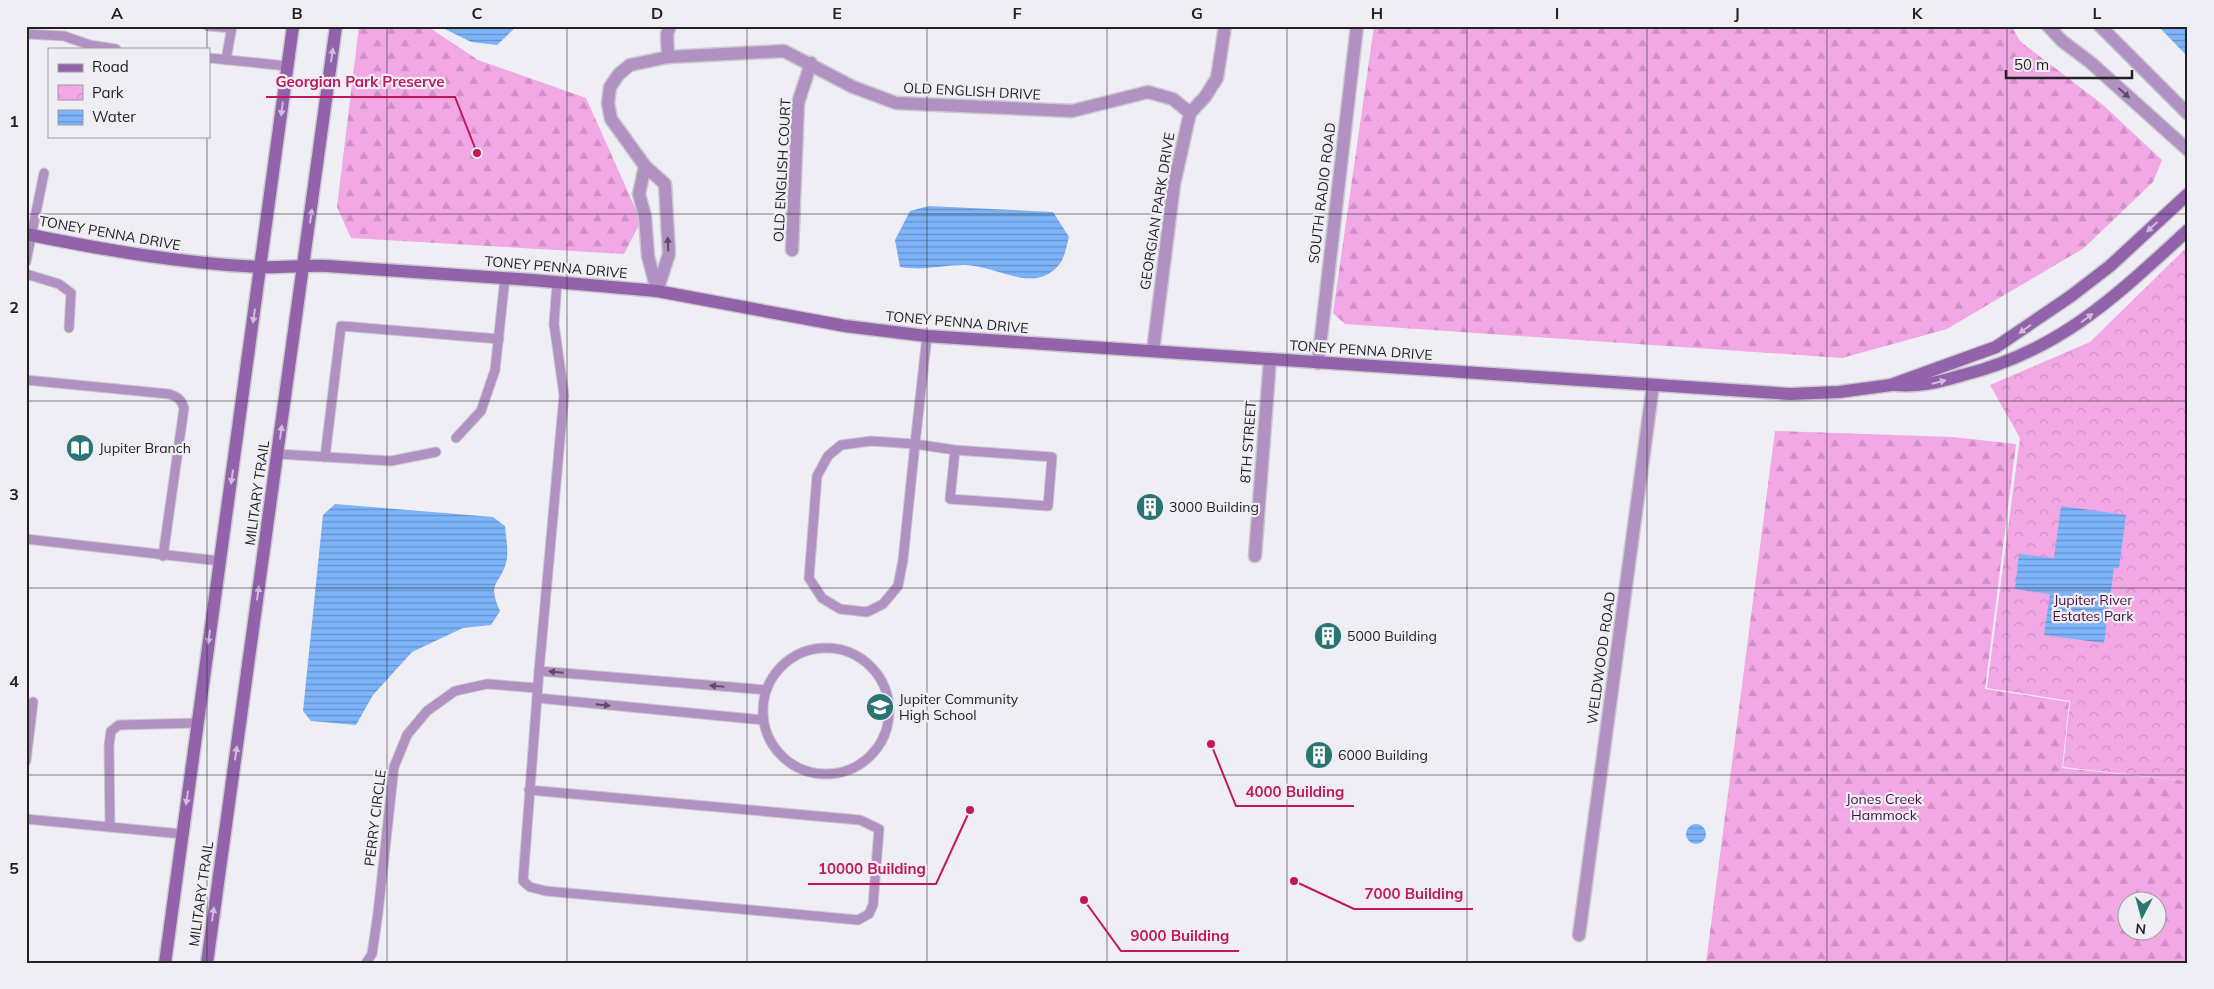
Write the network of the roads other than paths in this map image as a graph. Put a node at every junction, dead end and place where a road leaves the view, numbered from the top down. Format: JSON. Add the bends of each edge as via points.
{"nodes":[{"id":1,"x":208,"y":26,"type":"edge"},
{"id":2,"x":292,"y":26,"type":"edge"},
{"id":3,"x":336,"y":26,"type":"edge"},
{"id":4,"x":670,"y":26,"type":"edge"},
{"id":5,"x":1225,"y":26,"type":"edge"},
{"id":6,"x":1357,"y":26,"type":"edge"},
{"id":7,"x":2048,"y":26,"type":"edge"},
{"id":8,"x":2100,"y":26,"type":"edge"},
{"id":9,"x":231,"y":27,"type":"edge"},
{"id":10,"x":26,"y":34,"type":"edge"},
{"id":11,"x":108,"y":48,"type":"edge"},
{"id":12,"x":668,"y":57,"type":"junction"},
{"id":13,"x":210,"y":58,"type":"edge"},
{"id":14,"x":226,"y":60,"type":"junction"},
{"id":15,"x":811,"y":64,"type":"junction"},
{"id":16,"x":287,"y":66,"type":"junction"},
{"id":17,"x":1190,"y":113,"type":"junction"},
{"id":18,"x":2188,"y":114,"type":"edge"},
{"id":19,"x":2188,"y":150,"type":"edge"},
{"id":20,"x":645,"y":166,"type":"junction"},
{"id":21,"x":44,"y":173,"type":"dead end"},
{"id":22,"x":2188,"y":194,"type":"edge"},
{"id":23,"x":2188,"y":230,"type":"edge"},
{"id":24,"x":28,"y":234,"type":"edge"},
{"id":25,"x":792,"y":250,"type":"dead end"},
{"id":26,"x":26,"y":262,"type":"edge"},
{"id":27,"x":304,"y":264,"type":"junction"},
{"id":28,"x":261,"y":267,"type":"junction"},
{"id":29,"x":26,"y":274,"type":"edge"},
{"id":30,"x":505,"y":278,"type":"junction"},
{"id":31,"x":557,"y":282,"type":"junction"},
{"id":32,"x":657,"y":291,"type":"junction"},
{"id":33,"x":68,"y":328,"type":"dead end"},
{"id":34,"x":927,"y":336,"type":"junction"},
{"id":35,"x":499,"y":339,"type":"junction"},
{"id":36,"x":1153,"y":351,"type":"junction"},
{"id":37,"x":1270,"y":359,"type":"junction"},
{"id":38,"x":1318,"y":362,"type":"junction"},
{"id":39,"x":26,"y":380,"type":"edge"},
{"id":40,"x":1653,"y":385,"type":"junction"},
{"id":41,"x":1891,"y":385,"type":"junction"},
{"id":42,"x":456,"y":438,"type":"dead end"},
{"id":43,"x":915,"y":444,"type":"junction"},
{"id":44,"x":956,"y":450,"type":"junction"},
{"id":45,"x":436,"y":452,"type":"dead end"},
{"id":46,"x":278,"y":454,"type":"junction"},
{"id":47,"x":324,"y":457,"type":"junction"},
{"id":48,"x":26,"y":539,"type":"edge"},
{"id":49,"x":163,"y":556,"type":"junction"},
{"id":50,"x":1254,"y":556,"type":"dead end"},
{"id":51,"x":220,"y":561,"type":"junction"},
{"id":52,"x":539,"y":671,"type":"junction"},
{"id":53,"x":537,"y":688,"type":"junction"},
{"id":54,"x":766,"y":690,"type":"junction"},
{"id":55,"x":537,"y":698,"type":"junction"},
{"id":56,"x":33,"y":702,"type":"dead end"},
{"id":57,"x":763,"y":720,"type":"junction"},
{"id":58,"x":197,"y":723,"type":"junction"},
{"id":59,"x":26,"y":762,"type":"edge"},
{"id":60,"x":529,"y":790,"type":"junction"},
{"id":61,"x":26,"y":819,"type":"edge"},
{"id":62,"x":110,"y":827,"type":"junction"},
{"id":63,"x":182,"y":834,"type":"junction"},
{"id":64,"x":1579,"y":935,"type":"dead end"},
{"id":65,"x":165,"y":963,"type":"edge"},
{"id":66,"x":207,"y":963,"type":"edge"},
{"id":67,"x":366,"y":963,"type":"edge"}],
"edges":[{"from":1,"to":9,"type":"lane"},
{"from":2,"to":16,"type":"street","name":"MILITARY TRAIL"},
{"from":27,"to":3,"type":"street","name":"MILITARY TRAIL","one_way":true},
{"from":4,"to":12,"type":"street","via":[[666,34]]},
{"from":5,"to":17,"type":"street","name":"GEORGIAN PARK DRIVE","via":[[1217,78]]},
{"from":6,"to":38,"type":"street","name":"SOUTH RADIO ROAD"},
{"from":7,"to":19,"type":"street","one_way":true,"via":[[2062,42],[2090,62]]},
{"from":8,"to":18,"type":"street"},
{"from":9,"to":14,"type":"lane"},
{"from":10,"to":11,"type":"lane","via":[[64,36]]},
{"from":12,"to":15,"type":"street","name":"OLD ENGLISH DRIVE","via":[[784,51]]},
{"from":12,"to":20,"type":"street","via":[[630,65],[610,87],[611,119]]},
{"from":13,"to":14,"type":"lane"},
{"from":14,"to":16,"type":"lane"},
{"from":15,"to":17,"type":"street","name":"OLD ENGLISH DRIVE","via":[[852,87],[896,103],[1072,111],[1148,92],[1173,99]]},
{"from":15,"to":25,"type":"street","name":"OLD ENGLISH COURT","via":[[798,103]]},
{"from":16,"to":28,"type":"street","name":"MILITARY TRAIL","one_way":true},
{"from":17,"to":36,"type":"street","name":"GEORGIAN PARK DRIVE","via":[[1174,184]]},
{"from":20,"to":32,"type":"street","via":[[639,194]]},
{"from":32,"to":20,"type":"street","one_way":true,"via":[[669,254],[665,184]]},
{"from":21,"to":24,"type":"lane"},
{"from":22,"to":41,"type":"street","name":"TONEY PENNA DRIVE","one_way":true,"via":[[2110,266],[2010,340]]},
{"from":41,"to":23,"type":"street","name":"TONEY PENNA DRIVE","one_way":true,"via":[[1918,387],[1994,368],[2041,348],[2084,321]]},
{"from":24,"to":26,"type":"lane"},
{"from":24,"to":28,"type":"street","name":"TONEY PENNA DRIVE","via":[[169,260]]},
{"from":27,"to":28,"type":"street","name":"TONEY PENNA DRIVE"},
{"from":27,"to":30,"type":"street","name":"TONEY PENNA DRIVE"},
{"from":46,"to":27,"type":"street","name":"MILITARY TRAIL","one_way":true},
{"from":28,"to":51,"type":"street","name":"MILITARY TRAIL","one_way":true},
{"from":29,"to":33,"type":"lane","via":[[60,284],[71,293]]},
{"from":30,"to":31,"type":"street","name":"TONEY PENNA DRIVE"},
{"from":30,"to":35,"type":"lane"},
{"from":31,"to":32,"type":"street","name":"TONEY PENNA DRIVE"},
{"from":31,"to":52,"type":"lane","via":[[554,324],[564,395]]},
{"from":32,"to":34,"type":"street","name":"TONEY PENNA DRIVE","via":[[845,326]]},
{"from":34,"to":36,"type":"street","name":"TONEY PENNA DRIVE"},
{"from":34,"to":43,"type":"lane"},
{"from":35,"to":42,"type":"lane","via":[[495,370],[481,411]]},
{"from":35,"to":47,"type":"lane","via":[[341,326]]},
{"from":36,"to":37,"type":"street","name":"TONEY PENNA DRIVE"},
{"from":37,"to":38,"type":"street","name":"TONEY PENNA DRIVE"},
{"from":37,"to":50,"type":"street","name":"8TH STREET"},
{"from":38,"to":40,"type":"street","name":"TONEY PENNA DRIVE"},
{"from":39,"to":49,"type":"lane","via":[[169,394],[182,401],[184,408]]},
{"from":40,"to":41,"type":"street","name":"TONEY PENNA DRIVE","via":[[1790,394]]},
{"from":40,"to":64,"type":"street","name":"WELDWOOD ROAD"},
{"from":43,"to":43,"type":"lane","via":[[871,440],[841,445],[828,456],[817,476],[809,578],[822,598],[840,609],[867,612],[883,604],[898,586]]},
{"from":43,"to":44,"type":"lane"},
{"from":44,"to":44,"type":"lane","via":[[950,499],[1048,506],[1052,457]]},
{"from":45,"to":47,"type":"lane","via":[[391,461]]},
{"from":46,"to":47,"type":"lane"},
{"from":66,"to":46,"type":"street","name":"MILITARY TRAIL","one_way":true},
{"from":48,"to":49,"type":"lane"},
{"from":49,"to":51,"type":"lane"},
{"from":51,"to":58,"type":"street","name":"MILITARY TRAIL","one_way":true},
{"from":52,"to":53,"type":"lane"},
{"from":54,"to":52,"type":"lane","one_way":true},
{"from":53,"to":55,"type":"lane"},
{"from":53,"to":67,"type":"lane","name":"PERRY CIRCLE","via":[[487,684],[455,691],[427,711],[407,735],[394,767],[378,913],[372,954]]},
{"from":54,"to":57,"type":"lane"},
{"from":54,"to":57,"type":"lane","via":[[786,661],[815,648],[833,648],[862,658],[877,672],[889,702],[889,724],[880,744],[864,762],[822,774],[798,768],[786,759],[771,742]]},
{"from":55,"to":57,"type":"lane","one_way":true},
{"from":55,"to":60,"type":"lane"},
{"from":56,"to":59,"type":"lane"},
{"from":58,"to":62,"type":"lane","via":[[119,725],[111,731]]},
{"from":58,"to":63,"type":"street","name":"MILITARY TRAIL","one_way":true},
{"from":60,"to":60,"type":"lane","via":[[860,820],[879,829],[873,905],[869,914],[858,920],[530,887],[523,881]]},
{"from":61,"to":62,"type":"lane"},
{"from":62,"to":63,"type":"lane"},
{"from":63,"to":65,"type":"street","name":"MILITARY TRAIL"}]}
